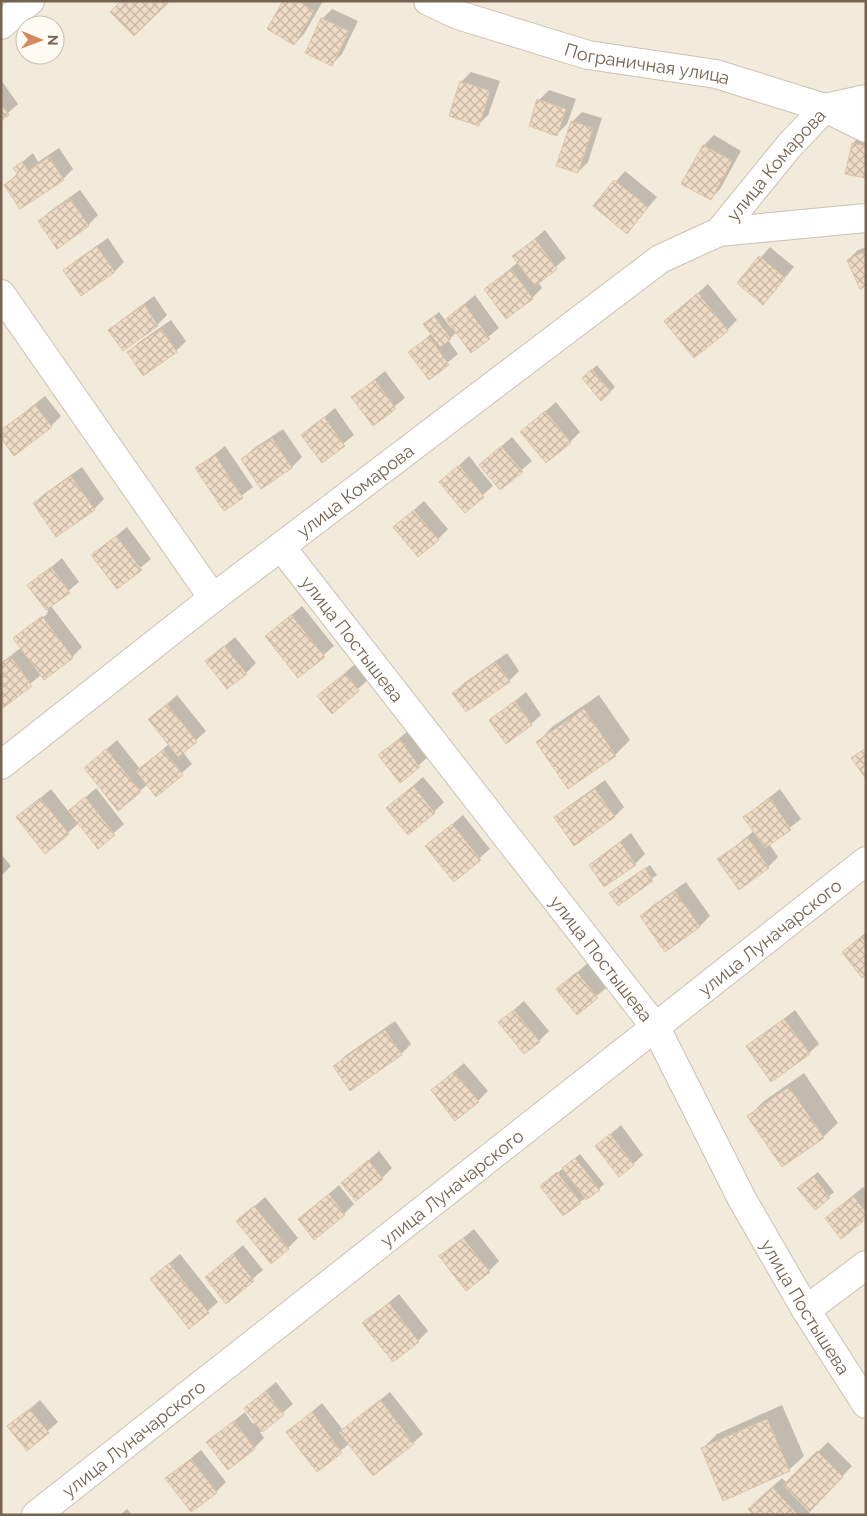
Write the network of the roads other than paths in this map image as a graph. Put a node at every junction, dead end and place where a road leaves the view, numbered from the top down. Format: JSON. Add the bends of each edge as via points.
{"nodes":[{"id":1,"x":30,"y":1,"type":"edge"},
{"id":2,"x":428,"y":1,"type":"edge"},
{"id":3,"x":1,"y":25,"type":"edge"},
{"id":4,"x":866,"y":99,"type":"edge"},
{"id":5,"x":825,"y":108,"type":"junction"},
{"id":6,"x":866,"y":128,"type":"edge"},
{"id":7,"x":866,"y":218,"type":"edge"},
{"id":8,"x":719,"y":232,"type":"junction"},
{"id":9,"x":1,"y":294,"type":"edge"},
{"id":10,"x":282,"y":548,"type":"junction"},
{"id":11,"x":214,"y":598,"type":"junction"},
{"id":12,"x":1,"y":765,"type":"edge"},
{"id":13,"x":866,"y":861,"type":"edge"},
{"id":14,"x":656,"y":1028,"type":"junction"},
{"id":15,"x":866,"y":1265,"type":"edge"},
{"id":16,"x":806,"y":1310,"type":"junction"},
{"id":17,"x":866,"y":1404,"type":"edge"},
{"id":18,"x":36,"y":1515,"type":"edge"}],
"edges":[{"from":1,"to":3,"type":"street"},
{"from":2,"to":5,"type":"street","name":"Пограничная улица","via":[[458,14],[588,55],[716,74]]},
{"from":4,"to":5,"type":"street","name":"улица Комарова"},
{"from":5,"to":6,"type":"street","name":"Пограничная улица"},
{"from":5,"to":8,"type":"street","name":"улица Комарова","via":[[789,146]]},
{"from":7,"to":8,"type":"street","name":"улица Комарова"},
{"from":8,"to":10,"type":"street","name":"улица Комарова","via":[[660,259]]},
{"from":9,"to":11,"type":"street"},
{"from":10,"to":11,"type":"street","name":"улица Комарова"},
{"from":10,"to":14,"type":"street","name":"улица Постышева"},
{"from":11,"to":12,"type":"street","name":"улица Комарова"},
{"from":13,"to":14,"type":"street","name":"улица Луначарского"},
{"from":14,"to":16,"type":"street","name":"улица Постышева","via":[[742,1199]]},
{"from":14,"to":18,"type":"street","name":"улица Луначарского"},
{"from":15,"to":16,"type":"street"},
{"from":16,"to":17,"type":"street","name":"улица Постышева"}]}
